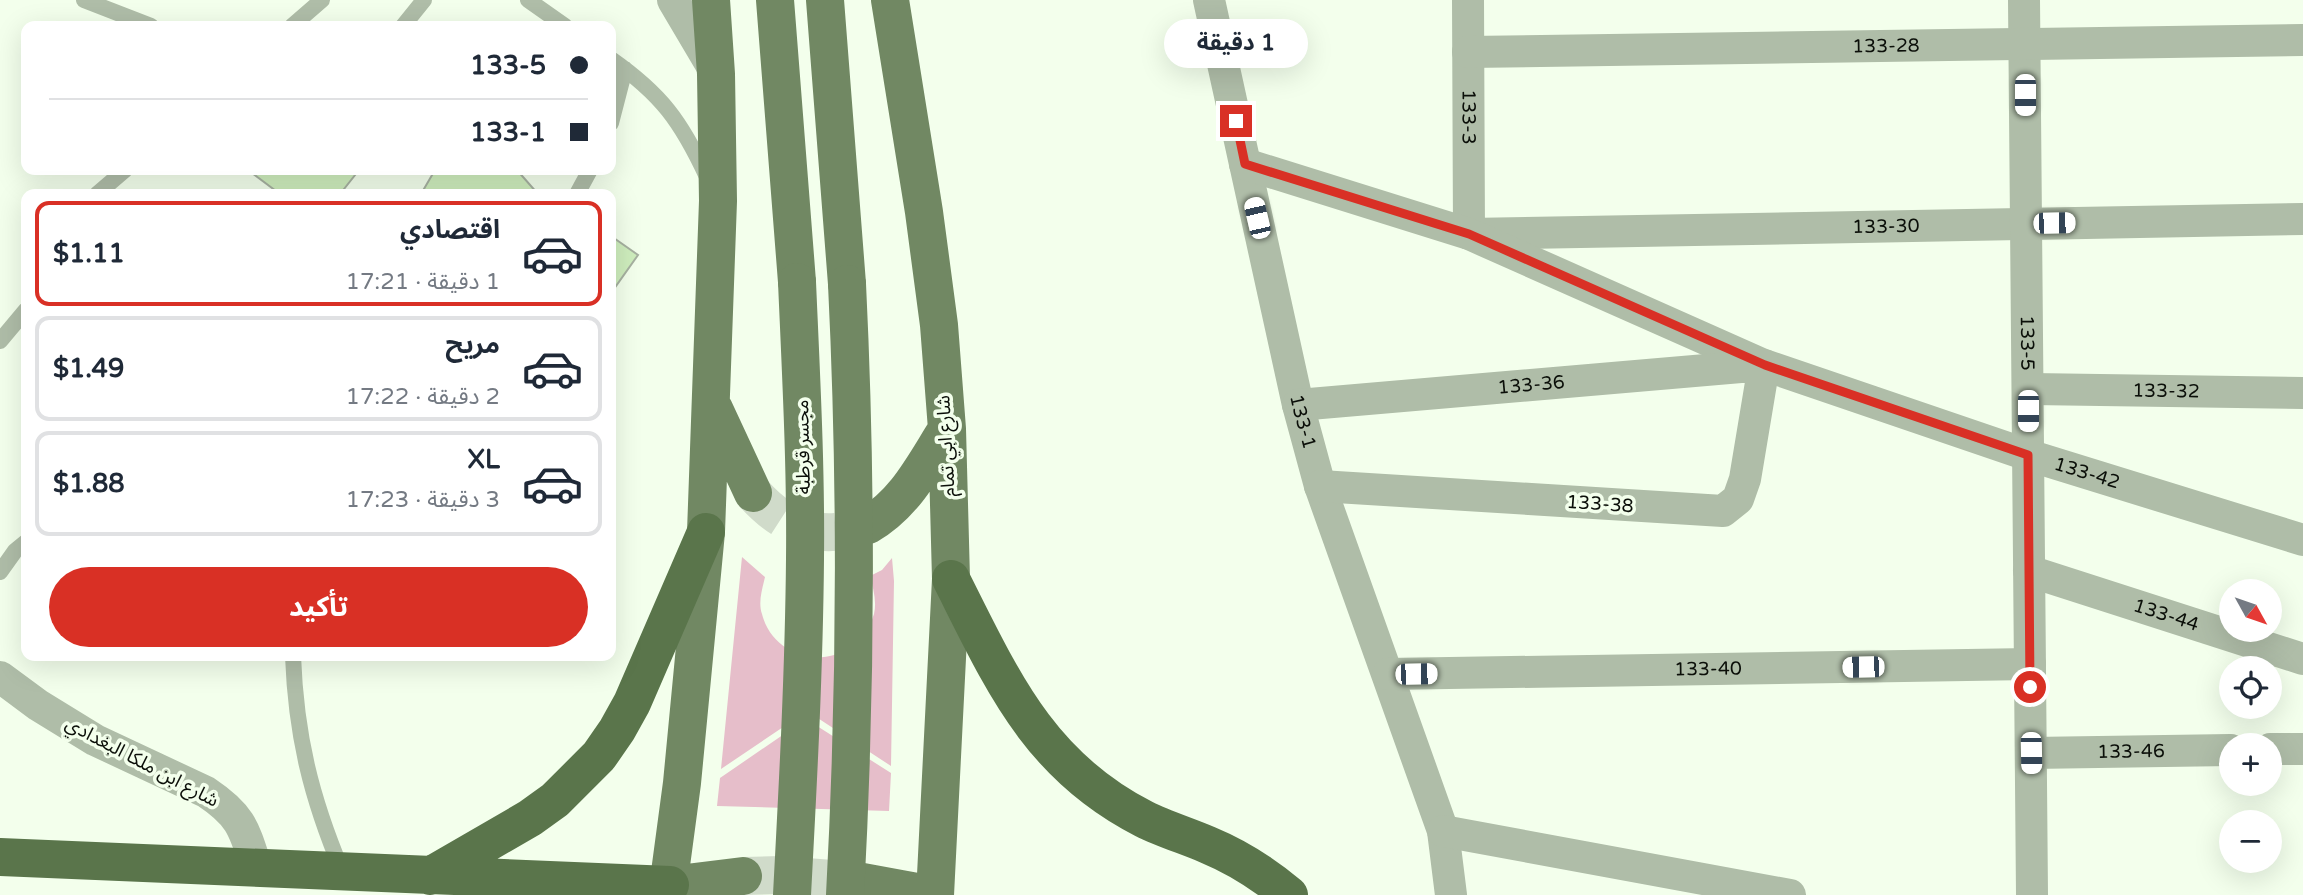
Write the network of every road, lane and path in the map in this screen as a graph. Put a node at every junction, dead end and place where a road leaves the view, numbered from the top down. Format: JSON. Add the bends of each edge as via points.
{"nodes":[{"id":1,"x":84,"y":0,"type":"edge"},
{"id":2,"x":322,"y":0,"type":"edge"},
{"id":3,"x":424,"y":0,"type":"edge"},
{"id":4,"x":528,"y":0,"type":"edge"},
{"id":5,"x":673,"y":0,"type":"edge"},
{"id":6,"x":711,"y":0,"type":"edge"},
{"id":7,"x":775,"y":0,"type":"edge"},
{"id":8,"x":825,"y":0,"type":"edge"},
{"id":9,"x":890,"y":0,"type":"edge"},
{"id":10,"x":1209,"y":0,"type":"edge"},
{"id":11,"x":1468,"y":0,"type":"edge"},
{"id":12,"x":2024,"y":0,"type":"edge"},
{"id":13,"x":138,"y":21,"type":"edge"},
{"id":14,"x":298,"y":21,"type":"edge"},
{"id":15,"x":407,"y":21,"type":"edge"},
{"id":16,"x":558,"y":21,"type":"edge"},
{"id":17,"x":2303,"y":40,"type":"edge"},
{"id":18,"x":2025,"y":44,"type":"junction"},
{"id":19,"x":1468,"y":52,"type":"junction"},
{"id":20,"x":616,"y":63,"type":"edge"},
{"id":21,"x":625,"y":69,"type":"junction"},
{"id":22,"x":716,"y":74,"type":"junction"},
{"id":23,"x":616,"y":104,"type":"edge"},
{"id":24,"x":1245,"y":164,"type":"junction"},
{"id":25,"x":119,"y":175,"type":"edge"},
{"id":26,"x":103,"y":189,"type":"edge"},
{"id":27,"x":719,"y":201,"type":"junction"},
{"id":28,"x":2303,"y":219,"type":"edge"},
{"id":29,"x":2026,"y":224,"type":"junction"},
{"id":30,"x":1469,"y":234,"type":"junction"},
{"id":31,"x":21,"y":316,"type":"edge"},
{"id":32,"x":0,"y":341,"type":"edge"},
{"id":33,"x":1765,"y":365,"type":"junction"},
{"id":34,"x":2028,"y":389,"type":"junction"},
{"id":35,"x":2303,"y":393,"type":"edge"},
{"id":36,"x":712,"y":404,"type":"junction"},
{"id":37,"x":1298,"y":405,"type":"junction"},
{"id":38,"x":947,"y":429,"type":"junction"},
{"id":39,"x":2028,"y":455,"type":"junction"},
{"id":40,"x":1320,"y":486,"type":"junction"},
{"id":41,"x":753,"y":493,"type":"tunnel mouth"},
{"id":42,"x":868,"y":525,"type":"tunnel mouth"},
{"id":43,"x":706,"y":532,"type":"junction"},
{"id":44,"x":2303,"y":540,"type":"edge"},
{"id":45,"x":21,"y":546,"type":"edge"},
{"id":46,"x":0,"y":572,"type":"edge"},
{"id":47,"x":2029,"y":572,"type":"junction"},
{"id":48,"x":951,"y":579,"type":"junction"},
{"id":49,"x":2303,"y":659,"type":"edge"},
{"id":50,"x":293,"y":661,"type":"edge"},
{"id":51,"x":2030,"y":664,"type":"junction"},
{"id":52,"x":1388,"y":674,"type":"junction"},
{"id":53,"x":0,"y":677,"type":"edge"},
{"id":54,"x":2303,"y":749,"type":"edge"},
{"id":55,"x":2219,"y":750,"type":"edge"},
{"id":56,"x":2282,"y":750,"type":"edge"},
{"id":57,"x":2031,"y":753,"type":"junction"},
{"id":58,"x":1443,"y":831,"type":"junction"},
{"id":59,"x":0,"y":857,"type":"edge"},
{"id":60,"x":257,"y":869,"type":"junction"},
{"id":61,"x":342,"y":871,"type":"junction"},
{"id":62,"x":430,"y":876,"type":"junction"},
{"id":63,"x":743,"y":876,"type":"tunnel mouth"},
{"id":64,"x":851,"y":888,"type":"edge"},
{"id":65,"x":668,"y":890,"type":"edge"},
{"id":66,"x":792,"y":895,"type":"edge"},
{"id":67,"x":934,"y":895,"type":"edge"},
{"id":68,"x":1289,"y":895,"type":"edge"},
{"id":69,"x":1451,"y":895,"type":"edge"},
{"id":70,"x":1790,"y":895,"type":"edge"},
{"id":71,"x":2032,"y":895,"type":"edge"}],
"edges":[{"from":1,"to":13,"type":"lane"},
{"from":2,"to":14,"type":"lane"},
{"from":3,"to":15,"type":"lane"},
{"from":4,"to":16,"type":"lane"},
{"from":5,"to":22,"type":"street"},
{"from":6,"to":22,"type":"main road"},
{"from":7,"to":66,"type":"main road","name":"مجسر قرطبة","bridge":true,"via":[[803,419],[802,697]]},
{"from":8,"to":64,"type":"main road","bridge":true,"via":[[847,284],[855,471]]},
{"from":9,"to":38,"type":"main road","name":"شارع ابي تمام","via":[[924,212]]},
{"from":10,"to":24,"type":"street","name":"133-1"},
{"from":11,"to":19,"type":"street","name":"133-3"},
{"from":12,"to":18,"type":"street","name":"133-5"},
{"from":17,"to":18,"type":"street","name":"133-28"},
{"from":18,"to":19,"type":"street","name":"133-28"},
{"from":18,"to":29,"type":"street","name":"133-5"},
{"from":19,"to":30,"type":"street","name":"133-3"},
{"from":20,"to":21,"type":"lane"},
{"from":21,"to":23,"type":"lane"},
{"from":21,"to":27,"type":"lane","via":[[673,114]]},
{"from":22,"to":27,"type":"main road"},
{"from":24,"to":30,"type":"street","name":"133-42"},
{"from":24,"to":37,"type":"street","name":"133-1"},
{"from":25,"to":26,"type":"lane"},
{"from":27,"to":36,"type":"main road"},
{"from":28,"to":29,"type":"street","name":"133-30"},
{"from":29,"to":30,"type":"street","name":"133-30"},
{"from":29,"to":34,"type":"street","name":"133-5"},
{"from":30,"to":33,"type":"street","name":"133-42"},
{"from":31,"to":32,"type":"lane"},
{"from":33,"to":37,"type":"street","name":"133-36"},
{"from":33,"to":39,"type":"street","name":"133-42"},
{"from":33,"to":40,"type":"street","name":"133-38","via":[[1745,479],[1738,499],[1723,511]]},
{"from":34,"to":35,"type":"street","name":"133-32"},
{"from":34,"to":39,"type":"street","name":"133-5"},
{"from":36,"to":41,"type":"main road"},
{"from":36,"to":43,"type":"main road"},
{"from":37,"to":40,"type":"street","name":"133-1"},
{"from":38,"to":42,"type":"main road","via":[[901,500]]},
{"from":38,"to":48,"type":"main road","name":"شارع ابي تمام"},
{"from":39,"to":44,"type":"street","name":"133-42"},
{"from":39,"to":47,"type":"street","name":"133-5"},
{"from":40,"to":52,"type":"street","name":"133-1"},
{"from":43,"to":62,"type":"highway","via":[[632,703],[599,756],[530,818]]},
{"from":43,"to":65,"type":"main road"},
{"from":45,"to":46,"type":"lane"},
{"from":47,"to":49,"type":"street","name":"133-44"},
{"from":47,"to":51,"type":"street","name":"133-5"},
{"from":48,"to":67,"type":"main road","name":"شارع ابي تمام"},
{"from":48,"to":68,"type":"highway","via":[[1006,685],[1042,739],[1065,763],[1089,785],[1144,819],[1245,864]]},
{"from":50,"to":61,"type":"lane","via":[[302,748]]},
{"from":51,"to":52,"type":"street","name":"133-40"},
{"from":51,"to":57,"type":"street","name":"133-5"},
{"from":52,"to":58,"type":"street","name":"133-1"},
{"from":53,"to":60,"type":"street","name":"شارع ابن ملكا البغدادي","via":[[68,725],[220,802],[244,827]]},
{"from":54,"to":56,"type":"street"},
{"from":55,"to":57,"type":"street","name":"133-46"},
{"from":57,"to":71,"type":"street","name":"133-5"},
{"from":58,"to":69,"type":"street","name":"133-1"},
{"from":58,"to":70,"type":"street"},
{"from":59,"to":60,"type":"highway"},
{"from":60,"to":61,"type":"highway"},
{"from":61,"to":62,"type":"highway"},
{"from":62,"to":65,"type":"highway"},
{"from":63,"to":65,"type":"main road"},
{"from":64,"to":67,"type":"main road"}]}
